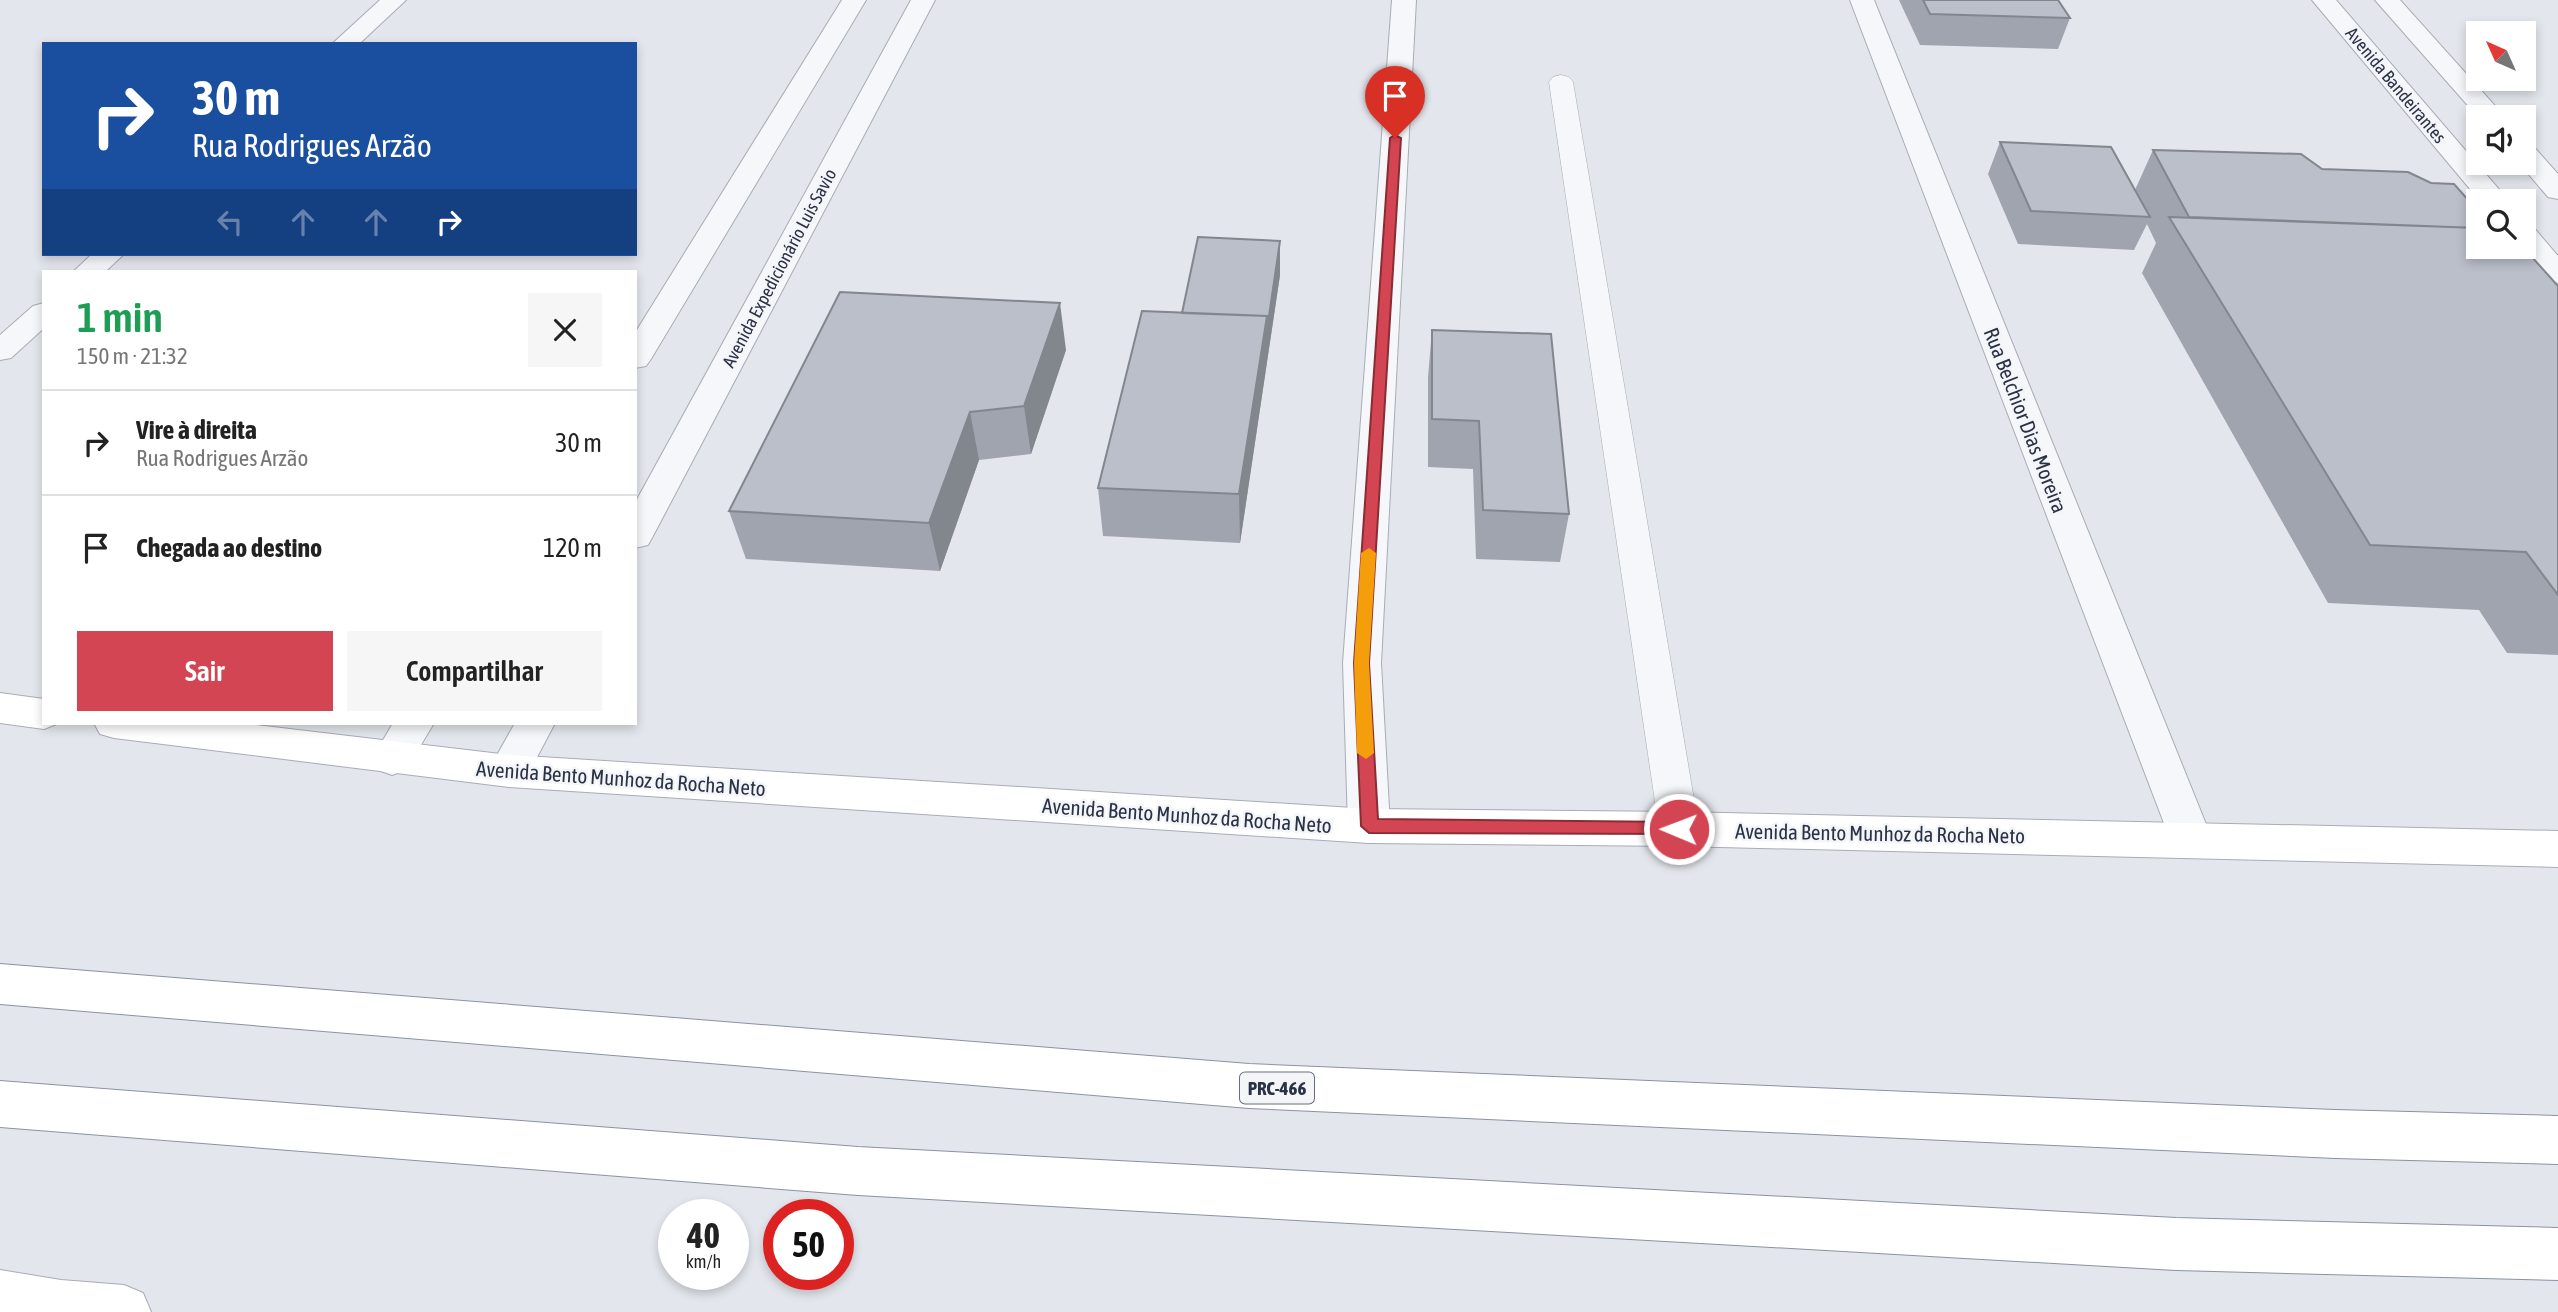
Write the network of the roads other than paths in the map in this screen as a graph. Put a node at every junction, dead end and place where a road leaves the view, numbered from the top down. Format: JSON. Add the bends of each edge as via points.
{"nodes":[{"id":1,"x":394,"y":0,"type":"edge"},
{"id":2,"x":854,"y":0,"type":"edge"},
{"id":3,"x":923,"y":0,"type":"edge"},
{"id":4,"x":1404,"y":0,"type":"edge"},
{"id":5,"x":1862,"y":0,"type":"edge"},
{"id":6,"x":2324,"y":0,"type":"edge"},
{"id":7,"x":2387,"y":0,"type":"edge"},
{"id":8,"x":346,"y":42,"type":"edge"},
{"id":9,"x":1561,"y":82,"type":"dead end"},
{"id":10,"x":2481,"y":105,"type":"edge"},
{"id":11,"x":2536,"y":166,"type":"edge"},
{"id":12,"x":2486,"y":189,"type":"edge"},
{"id":13,"x":2558,"y":191,"type":"edge"},
{"id":14,"x":2536,"y":248,"type":"edge"},
{"id":15,"x":107,"y":256,"type":"edge"},
{"id":16,"x":90,"y":270,"type":"edge"},
{"id":17,"x":2558,"y":274,"type":"edge"},
{"id":18,"x":42,"y":314,"type":"edge"},
{"id":19,"x":0,"y":351,"type":"edge"},
{"id":20,"x":637,"y":356,"type":"edge"},
{"id":21,"x":637,"y":532,"type":"edge"},
{"id":22,"x":0,"y":708,"type":"edge"},
{"id":23,"x":42,"y":714,"type":"edge"},
{"id":24,"x":129,"y":725,"type":"edge"},
{"id":25,"x":413,"y":725,"type":"edge"},
{"id":26,"x":534,"y":725,"type":"edge"},
{"id":27,"x":392,"y":759,"type":"junction"},
{"id":28,"x":509,"y":771,"type":"junction"},
{"id":29,"x":1369,"y":826,"type":"junction"},
{"id":30,"x":1679,"y":829,"type":"junction"},
{"id":31,"x":2191,"y":839,"type":"junction"},
{"id":32,"x":2558,"y":849,"type":"edge"},
{"id":33,"x":0,"y":984,"type":"edge"},
{"id":34,"x":0,"y":1104,"type":"edge"},
{"id":35,"x":2558,"y":1140,"type":"edge"},
{"id":36,"x":2558,"y":1254,"type":"edge"},
{"id":37,"x":0,"y":1297,"type":"edge"},
{"id":38,"x":124,"y":1312,"type":"edge"}],
"edges":[{"from":1,"to":8,"type":"street"},
{"from":2,"to":20,"type":"street"},
{"from":3,"to":21,"type":"street","name":"Avenida Expedicionário Luis Savio"},
{"from":4,"to":29,"type":"street","via":[[1362,663]]},
{"from":5,"to":31,"type":"street","name":"Rua Belchior Dias Moreira"},
{"from":6,"to":12,"type":"street","name":"Avenida Bandeirantes"},
{"from":7,"to":10,"type":"street"},
{"from":9,"to":30,"type":"lane"},
{"from":11,"to":13,"type":"street"},
{"from":14,"to":17,"type":"street"},
{"from":15,"to":16,"type":"street"},
{"from":18,"to":19,"type":"street"},
{"from":22,"to":23,"type":"main road"},
{"from":24,"to":27,"type":"main road","name":"Avenida Bento Munhoz da Rocha Neto"},
{"from":25,"to":27,"type":"street"},
{"from":26,"to":28,"type":"street"},
{"from":27,"to":28,"type":"main road","name":"Avenida Bento Munhoz da Rocha Neto"},
{"from":28,"to":29,"type":"main road","name":"Avenida Bento Munhoz da Rocha Neto"},
{"from":29,"to":30,"type":"main road","name":"Avenida Bento Munhoz da Rocha Neto"},
{"from":30,"to":31,"type":"main road","name":"Avenida Bento Munhoz da Rocha Neto"},
{"from":31,"to":32,"type":"main road","name":"Avenida Bento Munhoz da Rocha Neto"},
{"from":33,"to":35,"type":"main road","number":"PRC-466","via":[[1248,1086]]},
{"from":34,"to":36,"type":"main road","via":[[872,1172],[2176,1244]]},
{"from":37,"to":38,"type":"main road"}]}
